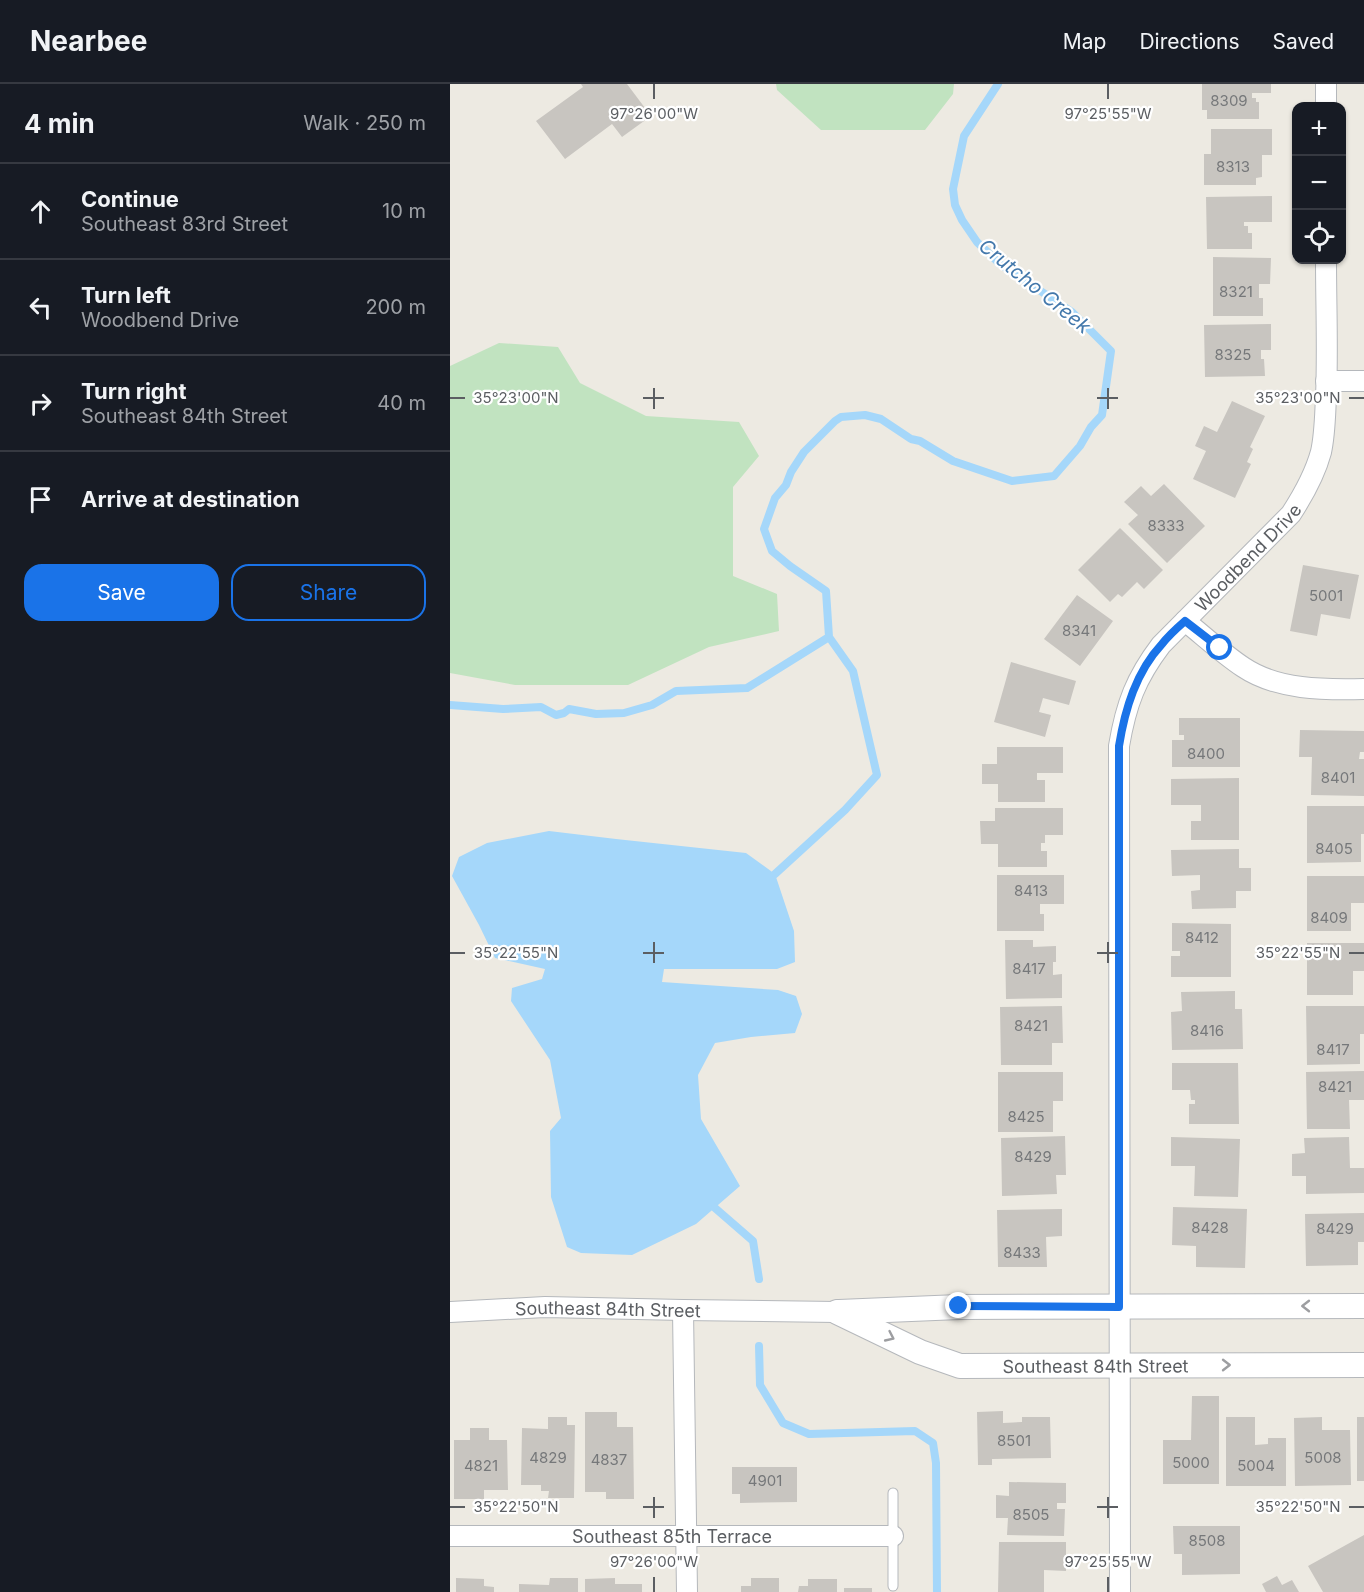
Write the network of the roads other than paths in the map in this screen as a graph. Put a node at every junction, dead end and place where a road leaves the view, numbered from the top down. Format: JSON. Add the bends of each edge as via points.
{"nodes":[{"id":1,"x":1326,"y":84,"type":"edge"},
{"id":2,"x":1326,"y":102,"type":"edge"},
{"id":3,"x":1326,"y":264,"type":"edge"},
{"id":4,"x":1326,"y":381,"type":"junction"},
{"id":5,"x":1364,"y":381,"type":"edge"},
{"id":6,"x":1185,"y":621,"type":"junction"},
{"id":7,"x":1364,"y":689,"type":"edge"},
{"id":8,"x":1364,"y":1306,"type":"edge"},
{"id":9,"x":1119,"y":1307,"type":"junction"},
{"id":10,"x":683,"y":1311,"type":"junction"},
{"id":11,"x":450,"y":1312,"type":"edge"},
{"id":12,"x":837,"y":1312,"type":"junction"},
{"id":13,"x":1364,"y":1365,"type":"edge"},
{"id":14,"x":1120,"y":1366,"type":"junction"},
{"id":15,"x":893,"y":1493,"type":"dead end"},
{"id":16,"x":450,"y":1536,"type":"edge"},
{"id":17,"x":687,"y":1536,"type":"junction"},
{"id":18,"x":893,"y":1536,"type":"junction"},
{"id":19,"x":893,"y":1586,"type":"dead end"},
{"id":20,"x":687,"y":1592,"type":"edge"},
{"id":21,"x":1119,"y":1592,"type":"edge"}],
"edges":[{"from":1,"to":2,"type":"street"},
{"from":3,"to":4,"type":"street","name":"Woodbend Drive"},
{"from":4,"to":5,"type":"street"},
{"from":4,"to":6,"type":"street","name":"Woodbend Drive","via":[[1321,451],[1304,494],[1291,514]]},
{"from":6,"to":7,"type":"street","via":[[1244,668],[1267,678],[1322,689]]},
{"from":6,"to":9,"type":"street","name":"Woodbend Drive","via":[[1161,645],[1142,673],[1129,700],[1119,746]]},
{"from":8,"to":9,"type":"street","name":"Southeast 84th Street","one_way":true},
{"from":9,"to":12,"type":"street","name":"Southeast 84th Street","via":[[959,1306]]},
{"from":9,"to":14,"type":"street","name":"Woodbend Drive"},
{"from":10,"to":11,"type":"street","name":"Southeast 84th Street","via":[[545,1306]]},
{"from":10,"to":12,"type":"street","name":"Southeast 84th Street"},
{"from":10,"to":17,"type":"street"},
{"from":12,"to":14,"type":"street","name":"Southeast 84th Street","one_way":true,"via":[[920,1352],[960,1366]]},
{"from":14,"to":13,"type":"street","name":"Southeast 84th Street","one_way":true},
{"from":14,"to":21,"type":"street","name":"Woodbend Drive"},
{"from":15,"to":18,"type":"lane"},
{"from":16,"to":17,"type":"street","name":"Southeast 85th Terrace"},
{"from":17,"to":18,"type":"street","name":"Southeast 85th Terrace"},
{"from":17,"to":20,"type":"street"},
{"from":18,"to":19,"type":"lane"}]}
